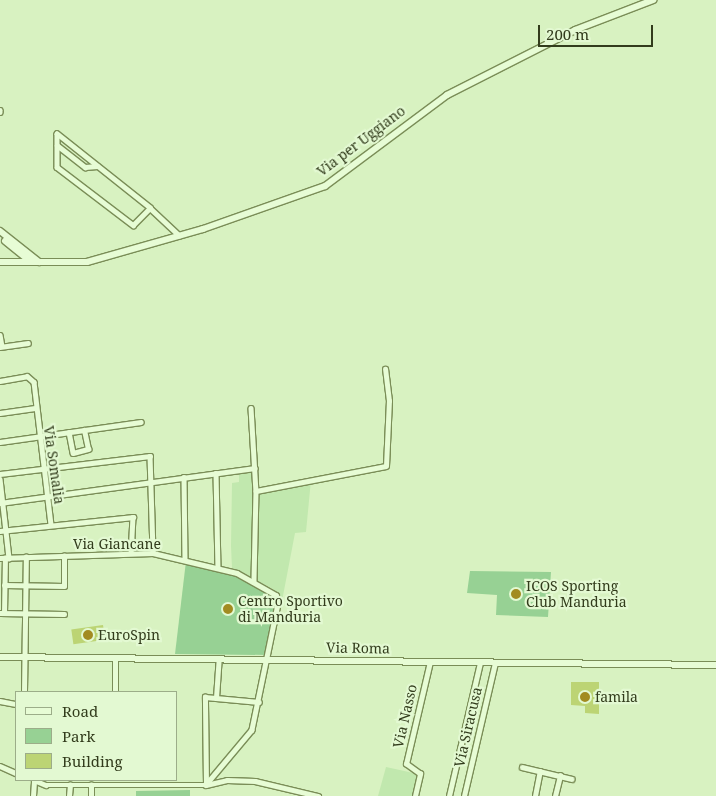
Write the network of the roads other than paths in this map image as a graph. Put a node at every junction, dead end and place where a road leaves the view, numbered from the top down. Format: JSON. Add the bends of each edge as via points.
{"nodes":[{"id":1,"x":653,"y":0,"type":"edge"},
{"id":2,"x":57,"y":145,"type":"junction"},
{"id":3,"x":97,"y":166,"type":"junction"},
{"id":4,"x":150,"y":208,"type":"junction"},
{"id":5,"x":0,"y":231,"type":"edge"},
{"id":6,"x":180,"y":235,"type":"junction"},
{"id":7,"x":0,"y":237,"type":"edge"},
{"id":8,"x":0,"y":262,"type":"edge"},
{"id":9,"x":31,"y":262,"type":"junction"},
{"id":10,"x":39,"y":262,"type":"junction"},
{"id":11,"x":0,"y":335,"type":"edge"},
{"id":12,"x":28,"y":343,"type":"dead end"},
{"id":13,"x":1,"y":347,"type":"edge"},
{"id":14,"x":385,"y":369,"type":"dead end"},
{"id":15,"x":0,"y":381,"type":"edge"},
{"id":16,"x":35,"y":408,"type":"junction"},
{"id":17,"x":251,"y":408,"type":"dead end"},
{"id":18,"x":0,"y":413,"type":"edge"},
{"id":19,"x":141,"y":422,"type":"dead end"},
{"id":20,"x":84,"y":430,"type":"junction"},
{"id":21,"x":69,"y":432,"type":"junction"},
{"id":22,"x":39,"y":436,"type":"junction"},
{"id":23,"x":0,"y":442,"type":"edge"},
{"id":24,"x":255,"y":468,"type":"junction"},
{"id":25,"x":43,"y":469,"type":"junction"},
{"id":26,"x":216,"y":473,"type":"junction"},
{"id":27,"x":0,"y":474,"type":"edge"},
{"id":28,"x":184,"y":477,"type":"junction"},
{"id":29,"x":0,"y":479,"type":"edge"},
{"id":30,"x":151,"y":482,"type":"junction"},
{"id":31,"x":256,"y":491,"type":"junction"},
{"id":32,"x":47,"y":497,"type":"junction"},
{"id":33,"x":2,"y":503,"type":"edge"},
{"id":34,"x":51,"y":525,"type":"junction"},
{"id":35,"x":0,"y":531,"type":"edge"},
{"id":36,"x":6,"y":531,"type":"junction"},
{"id":37,"x":132,"y":553,"type":"junction"},
{"id":38,"x":153,"y":553,"type":"junction"},
{"id":39,"x":64,"y":556,"type":"junction"},
{"id":40,"x":26,"y":557,"type":"junction"},
{"id":41,"x":5,"y":558,"type":"edge"},
{"id":42,"x":185,"y":558,"type":"junction"},
{"id":43,"x":218,"y":567,"type":"junction"},
{"id":44,"x":254,"y":582,"type":"junction"},
{"id":45,"x":4,"y":585,"type":"junction"},
{"id":46,"x":25,"y":585,"type":"junction"},
{"id":47,"x":2,"y":613,"type":"edge"},
{"id":48,"x":26,"y":614,"type":"junction"},
{"id":49,"x":64,"y":614,"type":"dead end"},
{"id":50,"x":0,"y":657,"type":"edge"},
{"id":51,"x":25,"y":657,"type":"junction"},
{"id":52,"x":115,"y":658,"type":"junction"},
{"id":53,"x":219,"y":659,"type":"junction"},
{"id":54,"x":268,"y":659,"type":"junction"},
{"id":55,"x":430,"y":662,"type":"junction"},
{"id":56,"x":480,"y":663,"type":"junction"},
{"id":57,"x":495,"y":663,"type":"junction"},
{"id":58,"x":716,"y":665,"type":"edge"},
{"id":59,"x":24,"y":691,"type":"edge"},
{"id":60,"x":115,"y":691,"type":"edge"},
{"id":61,"x":216,"y":698,"type":"junction"},
{"id":62,"x":0,"y":701,"type":"edge"},
{"id":63,"x":259,"y":702,"type":"junction"},
{"id":64,"x":15,"y":704,"type":"edge"},
{"id":65,"x":0,"y":766,"type":"edge"},
{"id":66,"x":522,"y":767,"type":"dead end"},
{"id":67,"x":540,"y":771,"type":"junction"},
{"id":68,"x":15,"y":772,"type":"edge"},
{"id":69,"x":560,"y":776,"type":"junction"},
{"id":70,"x":572,"y":779,"type":"dead end"},
{"id":71,"x":34,"y":781,"type":"edge"},
{"id":72,"x":46,"y":782,"type":"edge"},
{"id":73,"x":73,"y":783,"type":"edge"},
{"id":74,"x":114,"y":783,"type":"edge"},
{"id":75,"x":170,"y":783,"type":"edge"},
{"id":76,"x":91,"y":785,"type":"junction"},
{"id":77,"x":206,"y":786,"type":"junction"},
{"id":78,"x":34,"y":796,"type":"edge"},
{"id":79,"x":69,"y":796,"type":"edge"},
{"id":80,"x":91,"y":796,"type":"edge"},
{"id":81,"x":318,"y":796,"type":"edge"},
{"id":82,"x":416,"y":796,"type":"edge"},
{"id":83,"x":449,"y":796,"type":"edge"},
{"id":84,"x":464,"y":796,"type":"edge"},
{"id":85,"x":534,"y":796,"type":"edge"},
{"id":86,"x":555,"y":796,"type":"edge"}],
"edges":[{"from":1,"to":6,"type":"street","name":"Via per Uggiano","via":[[575,30],[455,90],[325,186]]},
{"from":2,"to":3,"type":"street","via":[[85,167]]},
{"from":2,"to":3,"type":"street","via":[[57,134]]},
{"from":2,"to":4,"type":"street","via":[[57,167],[133,225]]},
{"from":3,"to":4,"type":"street"},
{"from":4,"to":6,"type":"street"},
{"from":5,"to":10,"type":"street"},
{"from":6,"to":10,"type":"street","name":"Via per Uggiano","via":[[87,262]]},
{"from":7,"to":9,"type":"street"},
{"from":8,"to":9,"type":"street"},
{"from":9,"to":10,"type":"street","name":"Via per Uggiano"},
{"from":11,"to":13,"type":"street"},
{"from":12,"to":13,"type":"street"},
{"from":14,"to":31,"type":"street","via":[[389,401],[386,466]]},
{"from":15,"to":16,"type":"street","name":"Via Somalia","via":[[32,379]]},
{"from":16,"to":18,"type":"street"},
{"from":16,"to":22,"type":"street","name":"Via Somalia"},
{"from":17,"to":24,"type":"street"},
{"from":19,"to":20,"type":"street"},
{"from":20,"to":21,"type":"street"},
{"from":20,"to":21,"type":"street","via":[[88,449],[73,452]]},
{"from":21,"to":22,"type":"street"},
{"from":22,"to":23,"type":"street"},
{"from":22,"to":25,"type":"street","name":"Via Somalia"},
{"from":24,"to":26,"type":"street"},
{"from":24,"to":31,"type":"street"},
{"from":25,"to":27,"type":"street"},
{"from":25,"to":30,"type":"street","via":[[149,455]]},
{"from":25,"to":32,"type":"street","name":"Via Somalia"},
{"from":26,"to":28,"type":"street"},
{"from":26,"to":43,"type":"street"},
{"from":28,"to":30,"type":"street"},
{"from":28,"to":42,"type":"street"},
{"from":29,"to":33,"type":"street"},
{"from":30,"to":32,"type":"street"},
{"from":30,"to":38,"type":"street"},
{"from":31,"to":44,"type":"street"},
{"from":32,"to":33,"type":"street"},
{"from":32,"to":34,"type":"street","name":"Via Somalia"},
{"from":33,"to":36,"type":"street"},
{"from":34,"to":36,"type":"street"},
{"from":34,"to":37,"type":"street","via":[[133,517]]},
{"from":35,"to":36,"type":"street"},
{"from":36,"to":41,"type":"street"},
{"from":37,"to":38,"type":"street","name":"Via Giancane"},
{"from":37,"to":39,"type":"street","name":"Via Giancane"},
{"from":38,"to":42,"type":"street","name":"Via Giancane"},
{"from":39,"to":40,"type":"street","name":"Via Giancane"},
{"from":39,"to":46,"type":"street","name":"Via Giancane","via":[[64,586]]},
{"from":40,"to":41,"type":"street","name":"Via Giancane"},
{"from":40,"to":46,"type":"street"},
{"from":41,"to":45,"type":"street"},
{"from":42,"to":43,"type":"street","name":"Via Giancane"},
{"from":43,"to":44,"type":"street","name":"Via Giancane"},
{"from":44,"to":54,"type":"street","name":"Via Giancane","via":[[279,600]]},
{"from":45,"to":46,"type":"street","name":"Via Giancane"},
{"from":45,"to":47,"type":"street"},
{"from":46,"to":48,"type":"street"},
{"from":47,"to":48,"type":"street"},
{"from":48,"to":49,"type":"street"},
{"from":48,"to":51,"type":"street"},
{"from":50,"to":51,"type":"street","name":"Via Roma"},
{"from":51,"to":52,"type":"street","name":"Via Roma"},
{"from":51,"to":59,"type":"street"},
{"from":52,"to":53,"type":"street","name":"Via Roma"},
{"from":52,"to":60,"type":"street"},
{"from":53,"to":54,"type":"street","name":"Via Roma"},
{"from":53,"to":61,"type":"street"},
{"from":54,"to":55,"type":"street","name":"Via Roma"},
{"from":54,"to":63,"type":"street"},
{"from":55,"to":56,"type":"street","name":"Via Roma"},
{"from":55,"to":82,"type":"street","name":"Via Nasso","via":[[406,764],[407,769],[420,774]]},
{"from":56,"to":57,"type":"street","name":"Via Roma"},
{"from":56,"to":83,"type":"street"},
{"from":57,"to":58,"type":"street","name":"Via Roma"},
{"from":57,"to":84,"type":"street","name":"Via Siracusa"},
{"from":61,"to":63,"type":"street"},
{"from":61,"to":77,"type":"street","via":[[205,696]]},
{"from":62,"to":64,"type":"street"},
{"from":63,"to":77,"type":"street","via":[[252,730]]},
{"from":65,"to":68,"type":"street"},
{"from":66,"to":67,"type":"street"},
{"from":67,"to":69,"type":"street"},
{"from":67,"to":85,"type":"street"},
{"from":69,"to":70,"type":"street"},
{"from":69,"to":86,"type":"street"},
{"from":71,"to":78,"type":"street"},
{"from":72,"to":73,"type":"street"},
{"from":73,"to":76,"type":"street"},
{"from":73,"to":79,"type":"street"},
{"from":74,"to":75,"type":"street"},
{"from":74,"to":76,"type":"street"},
{"from":75,"to":77,"type":"street"},
{"from":76,"to":80,"type":"street"},
{"from":77,"to":81,"type":"street","via":[[227,780],[255,781]]}]}
